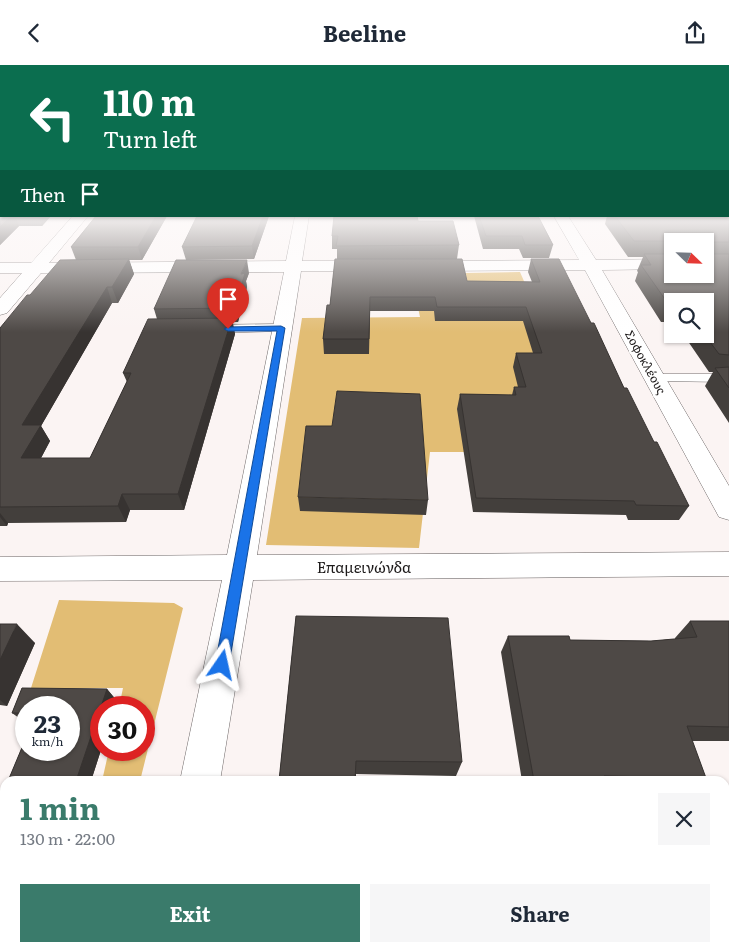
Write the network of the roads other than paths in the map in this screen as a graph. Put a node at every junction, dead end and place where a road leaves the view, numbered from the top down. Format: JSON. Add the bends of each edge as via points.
{"nodes":[{"id":1,"x":52,"y":249,"type":"edge"},
{"id":2,"x":295,"y":249,"type":"edge"},
{"id":3,"x":582,"y":249,"type":"edge"},
{"id":4,"x":664,"y":264,"type":"edge"},
{"id":5,"x":592,"y":265,"type":"junction"},
{"id":6,"x":292,"y":266,"type":"junction"},
{"id":7,"x":392,"y":266,"type":"edge"},
{"id":8,"x":412,"y":266,"type":"edge"},
{"id":9,"x":37,"y":267,"type":"junction"},
{"id":10,"x":0,"y":268,"type":"edge"},
{"id":11,"x":0,"y":309,"type":"edge"},
{"id":12,"x":281,"y":328,"type":"junction"},
{"id":13,"x":198,"y":329,"type":"edge"},
{"id":14,"x":655,"y":378,"type":"junction"},
{"id":15,"x":729,"y":378,"type":"edge"},
{"id":16,"x":729,"y":510,"type":"edge"},
{"id":17,"x":729,"y":564,"type":"edge"},
{"id":18,"x":240,"y":567,"type":"junction"},
{"id":19,"x":0,"y":569,"type":"edge"},
{"id":20,"x":201,"y":776,"type":"edge"}],
"edges":[{"from":1,"to":9,"type":"street"},
{"from":2,"to":6,"type":"street"},
{"from":3,"to":5,"type":"street","name":"Σοφοκλέους"},
{"from":4,"to":5,"type":"street"},
{"from":5,"to":8,"type":"street"},
{"from":5,"to":14,"type":"street","name":"Σοφοκλέους"},
{"from":6,"to":7,"type":"street"},
{"from":6,"to":9,"type":"street"},
{"from":6,"to":12,"type":"street"},
{"from":9,"to":10,"type":"street"},
{"from":9,"to":11,"type":"street"},
{"from":12,"to":13,"type":"lane"},
{"from":12,"to":18,"type":"street"},
{"from":14,"to":15,"type":"lane"},
{"from":14,"to":16,"type":"street","name":"Σοφοκλέους"},
{"from":17,"to":18,"type":"street","name":"Επαμεινώνδα"},
{"from":18,"to":19,"type":"street","name":"Επαμεινώνδα"},
{"from":18,"to":20,"type":"street"}]}
